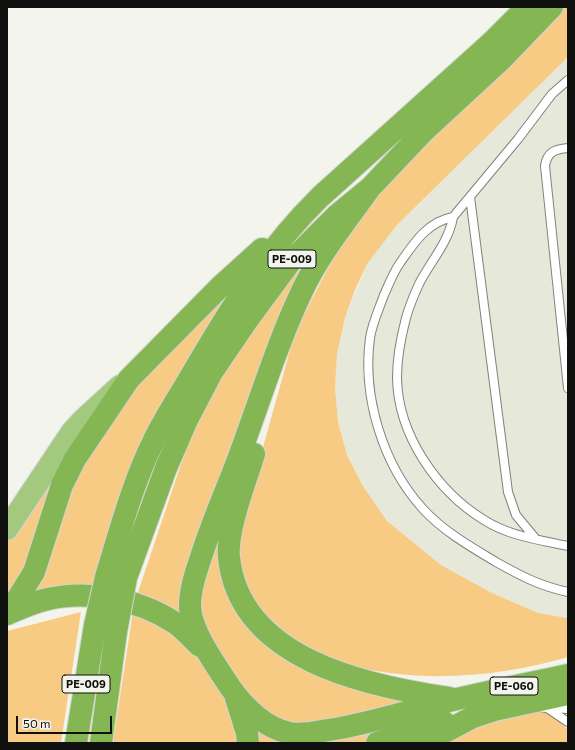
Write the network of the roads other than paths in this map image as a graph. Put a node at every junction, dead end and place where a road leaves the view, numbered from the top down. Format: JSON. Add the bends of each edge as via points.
{"nodes":[{"id":1,"x":527,"y":7,"type":"edge"},
{"id":2,"x":552,"y":7,"type":"edge"},
{"id":3,"x":568,"y":80,"type":"edge"},
{"id":4,"x":568,"y":148,"type":"edge"},
{"id":5,"x":370,"y":188,"type":"junction"},
{"id":6,"x":470,"y":197,"type":"junction"},
{"id":7,"x":452,"y":217,"type":"junction"},
{"id":8,"x":298,"y":219,"type":"junction"},
{"id":9,"x":271,"y":372,"type":"junction"},
{"id":10,"x":129,"y":379,"type":"junction"},
{"id":11,"x":568,"y":388,"type":"edge"},
{"id":12,"x":7,"y":529,"type":"edge"},
{"id":13,"x":535,"y":539,"type":"junction"},
{"id":14,"x":568,"y":546,"type":"edge"},
{"id":15,"x":116,"y":578,"type":"junction"},
{"id":16,"x":568,"y":592,"type":"edge"},
{"id":17,"x":7,"y":610,"type":"edge"},
{"id":18,"x":7,"y":614,"type":"edge"},
{"id":19,"x":208,"y":653,"type":"junction"},
{"id":20,"x":568,"y":674,"type":"edge"},
{"id":21,"x":233,"y":691,"type":"junction"},
{"id":22,"x":568,"y":694,"type":"edge"},
{"id":23,"x":460,"y":700,"type":"junction"},
{"id":24,"x":522,"y":704,"type":"junction"},
{"id":25,"x":547,"y":708,"type":"junction"},
{"id":26,"x":568,"y":710,"type":"edge"},
{"id":27,"x":473,"y":717,"type":"junction"},
{"id":28,"x":568,"y":722,"type":"edge"},
{"id":29,"x":76,"y":743,"type":"edge"},
{"id":30,"x":101,"y":743,"type":"edge"},
{"id":31,"x":248,"y":743,"type":"edge"},
{"id":32,"x":377,"y":743,"type":"edge"},
{"id":33,"x":424,"y":743,"type":"edge"}],
"edges":[{"from":1,"to":8,"type":"highway","number":"PE-009"},
{"from":2,"to":5,"type":"highway","number":"PE-009","via":[[502,59],[423,132]]},
{"from":3,"to":6,"type":"lane","via":[[552,94],[518,140]]},
{"from":4,"to":11,"type":"lane","via":[[549,154],[546,166]]},
{"from":5,"to":9,"type":"highway","via":[[330,242],[302,291]]},
{"from":5,"to":15,"type":"highway","number":"PE-009","via":[[337,215],[291,261],[212,372],[186,422]]},
{"from":6,"to":7,"type":"lane"},
{"from":6,"to":13,"type":"lane","via":[[508,492],[516,515]]},
{"from":7,"to":13,"type":"lane","via":[[446,239],[419,285],[406,318],[397,378],[401,408],[409,433],[443,486],[485,521]]},
{"from":7,"to":16,"type":"lane","via":[[435,222],[414,243],[393,272],[380,306],[370,338],[368,366],[377,429],[403,481],[423,509],[444,528],[474,549],[530,581]]},
{"from":8,"to":10,"type":"highway","via":[[220,287]]},
{"from":8,"to":15,"type":"highway","number":"PE-009","via":[[238,298],[154,440],[135,488]]},
{"from":9,"to":19,"type":"highway","via":[[215,516],[192,586],[190,614]]},
{"from":9,"to":23,"type":"highway","via":[[273,386],[232,528],[230,543],[232,570],[243,600],[258,623],[274,637],[314,663],[376,684]]},
{"from":10,"to":12,"type":"main road","via":[[72,432]]},
{"from":10,"to":17,"type":"highway","via":[[75,459],[62,485],[34,572],[18,598]]},
{"from":13,"to":14,"type":"lane"},
{"from":15,"to":29,"type":"highway","number":"PE-009","bridge":true,"via":[[95,625]]},
{"from":15,"to":30,"type":"highway","number":"PE-009","bridge":true,"via":[[116,632]]},
{"from":18,"to":19,"type":"highway","via":[[44,600],[71,596],[99,596],[134,604],[175,623]]},
{"from":19,"to":21,"type":"highway"},
{"from":20,"to":23,"type":"highway","number":"PE-060"},
{"from":21,"to":23,"type":"highway","via":[[262,721],[289,733],[303,734],[336,729]]},
{"from":21,"to":31,"type":"highway"},
{"from":22,"to":24,"type":"highway","number":"PE-060"},
{"from":24,"to":25,"type":"lane"},
{"from":24,"to":27,"type":"highway","number":"PE-060"},
{"from":25,"to":26,"type":"lane"},
{"from":25,"to":28,"type":"lane"},
{"from":27,"to":32,"type":"highway","via":[[442,723]]},
{"from":27,"to":33,"type":"highway"}]}
